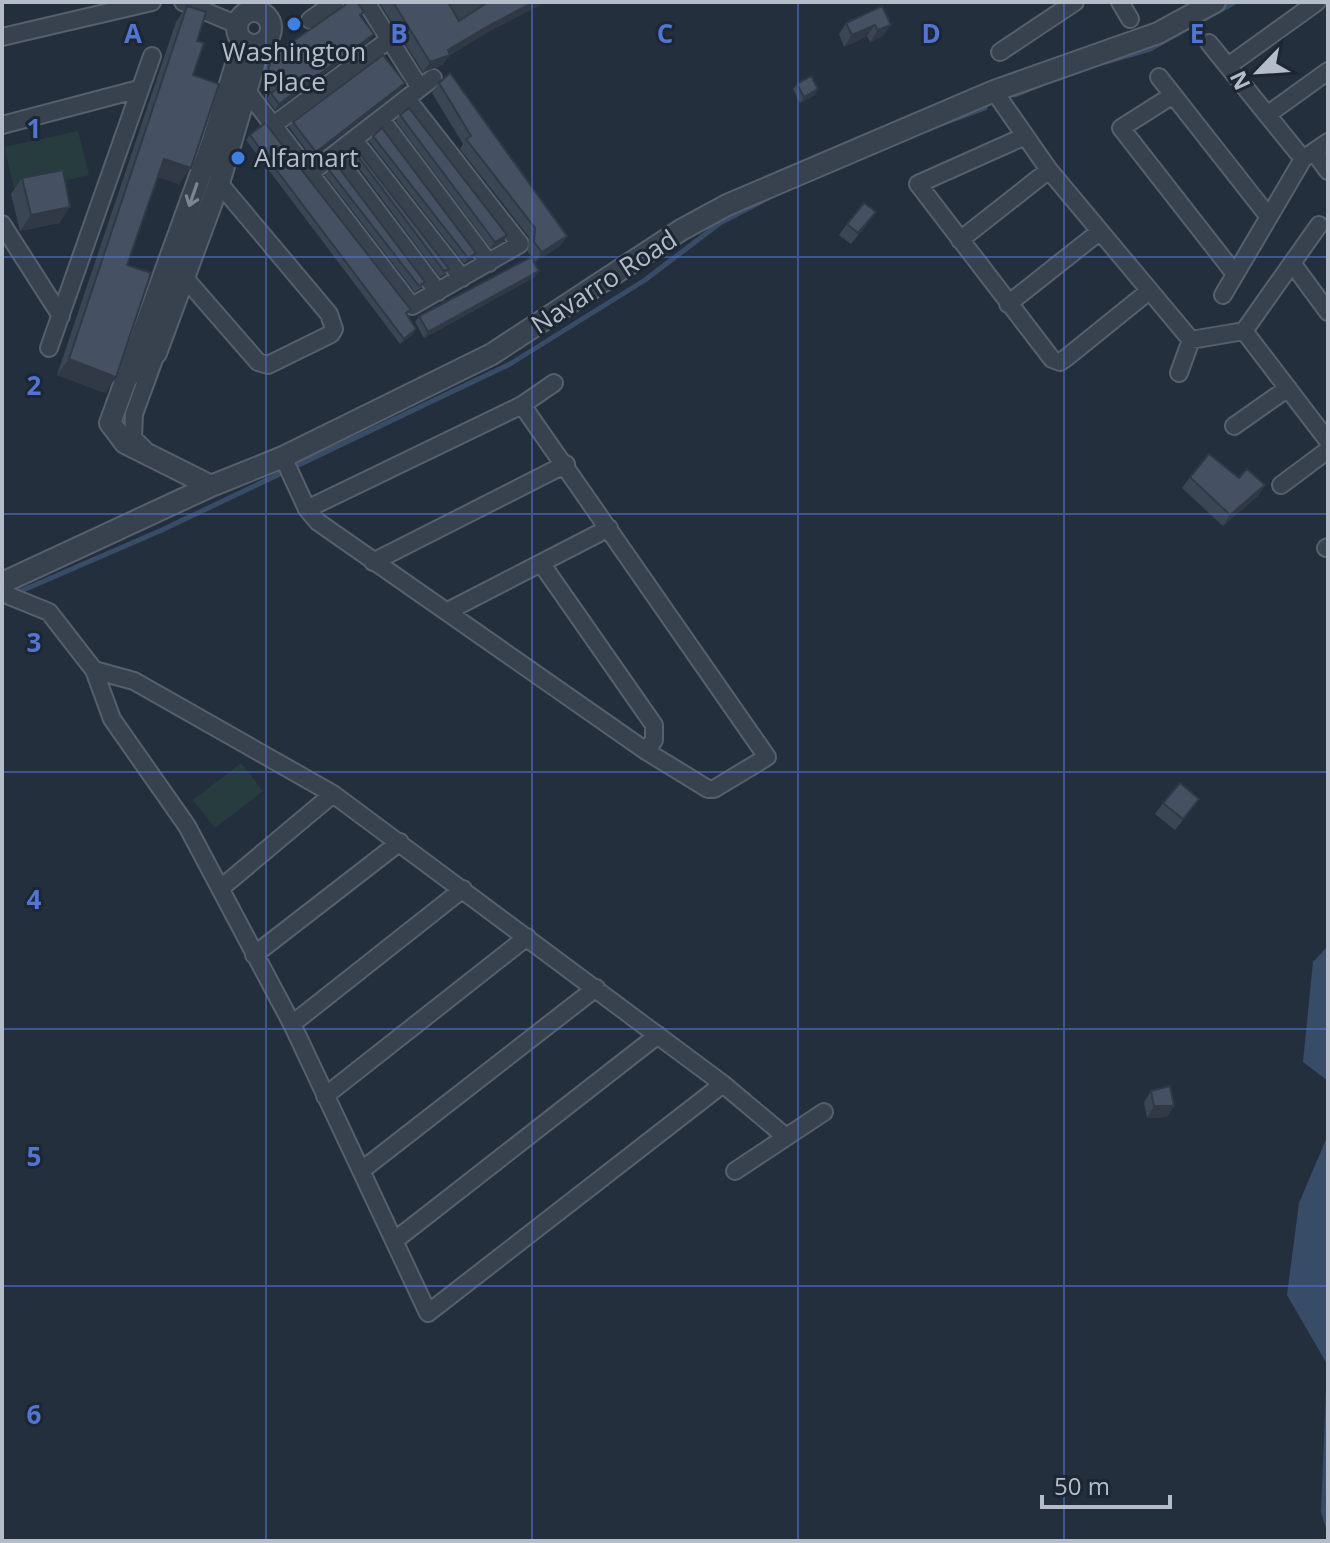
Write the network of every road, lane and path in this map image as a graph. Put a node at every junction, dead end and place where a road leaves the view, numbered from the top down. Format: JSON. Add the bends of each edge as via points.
{"nodes":[{"id":1,"x":152,"y":2,"type":"edge"},
{"id":2,"x":183,"y":2,"type":"edge"},
{"id":3,"x":335,"y":2,"type":"edge"},
{"id":4,"x":366,"y":2,"type":"edge"},
{"id":5,"x":478,"y":2,"type":"edge"},
{"id":6,"x":1075,"y":2,"type":"edge"},
{"id":7,"x":1120,"y":2,"type":"edge"},
{"id":8,"x":1215,"y":2,"type":"edge"},
{"id":9,"x":1317,"y":2,"type":"edge"},
{"id":10,"x":454,"y":8,"type":"edge"},
{"id":11,"x":1130,"y":19,"type":"dead end"},
{"id":12,"x":310,"y":20,"type":"dead end"},
{"id":13,"x":256,"y":21,"type":"edge"},
{"id":14,"x":2,"y":37,"type":"edge"},
{"id":15,"x":390,"y":39,"type":"junction"},
{"id":16,"x":1209,"y":43,"type":"dead end"},
{"id":17,"x":1000,"y":52,"type":"dead end"},
{"id":18,"x":152,"y":56,"type":"dead end"},
{"id":19,"x":1228,"y":66,"type":"junction"},
{"id":20,"x":1328,"y":71,"type":"edge"},
{"id":21,"x":1159,"y":77,"type":"dead end"},
{"id":22,"x":240,"y":82,"type":"junction"},
{"id":23,"x":420,"y":88,"type":"junction"},
{"id":24,"x":139,"y":89,"type":"junction"},
{"id":25,"x":994,"y":91,"type":"junction"},
{"id":26,"x":1173,"y":95,"type":"junction"},
{"id":27,"x":1267,"y":115,"type":"junction"},
{"id":28,"x":381,"y":119,"type":"junction"},
{"id":29,"x":2,"y":125,"type":"edge"},
{"id":30,"x":272,"y":126,"type":"junction"},
{"id":31,"x":1023,"y":137,"type":"junction"},
{"id":32,"x":354,"y":140,"type":"junction"},
{"id":33,"x":220,"y":145,"type":"junction"},
{"id":34,"x":1315,"y":151,"type":"edge"},
{"id":35,"x":335,"y":155,"type":"junction"},
{"id":36,"x":1049,"y":170,"type":"junction"},
{"id":37,"x":1328,"y":171,"type":"edge"},
{"id":38,"x":309,"y":174,"type":"junction"},
{"id":39,"x":219,"y":183,"type":"junction"},
{"id":40,"x":1269,"y":217,"type":"junction"},
{"id":41,"x":2,"y":224,"type":"edge"},
{"id":42,"x":1319,"y":225,"type":"dead end"},
{"id":43,"x":1099,"y":232,"type":"junction"},
{"id":44,"x":960,"y":240,"type":"junction"},
{"id":45,"x":170,"y":263,"type":"junction"},
{"id":46,"x":489,"y":263,"type":"junction"},
{"id":47,"x":1292,"y":263,"type":"junction"},
{"id":48,"x":1235,"y":274,"type":"junction"},
{"id":49,"x":185,"y":278,"type":"junction"},
{"id":50,"x":462,"y":278,"type":"junction"},
{"id":51,"x":1149,"y":291,"type":"junction"},
{"id":52,"x":438,"y":292,"type":"junction"},
{"id":53,"x":1223,"y":295,"type":"dead end"},
{"id":54,"x":1008,"y":304,"type":"junction"},
{"id":55,"x":1328,"y":312,"type":"edge"},
{"id":56,"x":61,"y":316,"type":"junction"},
{"id":57,"x":1244,"y":331,"type":"junction"},
{"id":58,"x":1191,"y":340,"type":"junction"},
{"id":59,"x":49,"y":348,"type":"dead end"},
{"id":60,"x":156,"y":353,"type":"junction"},
{"id":61,"x":1179,"y":373,"type":"dead end"},
{"id":62,"x":122,"y":381,"type":"junction"},
{"id":63,"x":554,"y":383,"type":"dead end"},
{"id":64,"x":1288,"y":388,"type":"junction"},
{"id":65,"x":522,"y":405,"type":"junction"},
{"id":66,"x":1234,"y":426,"type":"dead end"},
{"id":67,"x":1328,"y":441,"type":"edge"},
{"id":68,"x":1328,"y":450,"type":"edge"},
{"id":69,"x":153,"y":458,"type":"junction"},
{"id":70,"x":566,"y":464,"type":"junction"},
{"id":71,"x":287,"y":465,"type":"junction"},
{"id":72,"x":1281,"y":485,"type":"dead end"},
{"id":73,"x":211,"y":486,"type":"junction"},
{"id":74,"x":307,"y":509,"type":"junction"},
{"id":75,"x":609,"y":528,"type":"junction"},
{"id":76,"x":373,"y":562,"type":"junction"},
{"id":77,"x":541,"y":563,"type":"junction"},
{"id":78,"x":6,"y":592,"type":"edge"},
{"id":79,"x":448,"y":611,"type":"junction"},
{"id":80,"x":94,"y":670,"type":"junction"},
{"id":81,"x":646,"y":751,"type":"junction"},
{"id":82,"x":333,"y":794,"type":"junction"},
{"id":83,"x":400,"y":842,"type":"junction"},
{"id":84,"x":221,"y":888,"type":"junction"},
{"id":85,"x":463,"y":889,"type":"junction"},
{"id":86,"x":527,"y":937,"type":"junction"},
{"id":87,"x":254,"y":955,"type":"junction"},
{"id":88,"x":596,"y":988,"type":"junction"},
{"id":89,"x":292,"y":1024,"type":"junction"},
{"id":90,"x":658,"y":1035,"type":"junction"},
{"id":91,"x":723,"y":1084,"type":"junction"},
{"id":92,"x":325,"y":1096,"type":"junction"},
{"id":93,"x":824,"y":1112,"type":"dead end"},
{"id":94,"x":786,"y":1137,"type":"junction"},
{"id":95,"x":362,"y":1170,"type":"junction"},
{"id":96,"x":735,"y":1171,"type":"dead end"},
{"id":97,"x":394,"y":1241,"type":"junction"}],
"edges":[{"from":1,"to":14,"type":"street"},
{"from":2,"to":13,"type":"street"},
{"from":3,"to":12,"type":"street"},
{"from":4,"to":15,"type":"street"},
{"from":5,"to":10,"type":"street"},
{"from":6,"to":17,"type":"street"},
{"from":7,"to":11,"type":"street"},
{"from":8,"to":25,"type":"street","name":"Navarro Road","via":[[1158,33]]},
{"from":9,"to":19,"type":"street"},
{"from":13,"to":22,"type":"street"},
{"from":15,"to":23,"type":"street"},
{"from":15,"to":30,"type":"street"},
{"from":16,"to":19,"type":"street"},
{"from":18,"to":24,"type":"street"},
{"from":19,"to":27,"type":"street"},
{"from":20,"to":27,"type":"street"},
{"from":21,"to":26,"type":"street"},
{"from":22,"to":30,"type":"street"},
{"from":22,"to":33,"type":"street"},
{"from":23,"to":28,"type":"street"},
{"from":23,"to":46,"type":"street","via":[[520,244]]},
{"from":24,"to":29,"type":"street"},
{"from":24,"to":56,"type":"street"},
{"from":25,"to":31,"type":"street"},
{"from":25,"to":71,"type":"street","name":"Navarro Road","via":[[716,210],[492,354]]},
{"from":26,"to":40,"type":"street"},
{"from":26,"to":48,"type":"street","via":[[1121,128]]},
{"from":27,"to":34,"type":"street"},
{"from":28,"to":32,"type":"street"},
{"from":28,"to":46,"type":"street"},
{"from":30,"to":38,"type":"street"},
{"from":31,"to":36,"type":"street"},
{"from":31,"to":44,"type":"street","via":[[918,183]]},
{"from":32,"to":35,"type":"street"},
{"from":32,"to":50,"type":"street"},
{"from":33,"to":39,"type":"street"},
{"from":33,"to":45,"type":"street","one_way":true},
{"from":34,"to":37,"type":"street"},
{"from":34,"to":40,"type":"street"},
{"from":35,"to":38,"type":"street"},
{"from":35,"to":52,"type":"street"},
{"from":36,"to":43,"type":"street"},
{"from":36,"to":44,"type":"street"},
{"from":38,"to":52,"type":"street","via":[[412,306]]},
{"from":39,"to":49,"type":"street"},
{"from":39,"to":49,"type":"street","via":[[329,314],[334,329],[268,365],[258,362]]},
{"from":40,"to":48,"type":"street"},
{"from":41,"to":56,"type":"street"},
{"from":42,"to":47,"type":"street"},
{"from":43,"to":51,"type":"street"},
{"from":43,"to":54,"type":"street"},
{"from":44,"to":54,"type":"street"},
{"from":45,"to":49,"type":"street"},
{"from":45,"to":62,"type":"street"},
{"from":46,"to":50,"type":"street"},
{"from":47,"to":55,"type":"street"},
{"from":47,"to":57,"type":"street"},
{"from":48,"to":53,"type":"street"},
{"from":49,"to":60,"type":"street"},
{"from":50,"to":52,"type":"street"},
{"from":51,"to":54,"type":"street","via":[[1060,362]]},
{"from":51,"to":58,"type":"street"},
{"from":56,"to":59,"type":"street"},
{"from":57,"to":58,"type":"street"},
{"from":57,"to":64,"type":"street"},
{"from":58,"to":61,"type":"street"},
{"from":60,"to":62,"type":"street"},
{"from":60,"to":69,"type":"street","via":[[134,414],[133,438]]},
{"from":62,"to":69,"type":"street","via":[[110,423],[125,443]]},
{"from":63,"to":65,"type":"street"},
{"from":64,"to":66,"type":"street"},
{"from":64,"to":67,"type":"street"},
{"from":65,"to":70,"type":"street"},
{"from":65,"to":74,"type":"street"},
{"from":68,"to":72,"type":"street"},
{"from":69,"to":73,"type":"street"},
{"from":70,"to":75,"type":"street"},
{"from":70,"to":76,"type":"street"},
{"from":71,"to":73,"type":"street","name":"Navarro Road"},
{"from":71,"to":74,"type":"street"},
{"from":73,"to":78,"type":"street","name":"Navarro Road"},
{"from":74,"to":76,"type":"street"},
{"from":75,"to":77,"type":"street"},
{"from":75,"to":81,"type":"street","via":[[767,757],[708,789]]},
{"from":76,"to":79,"type":"street"},
{"from":77,"to":79,"type":"street"},
{"from":77,"to":81,"type":"street","via":[[654,725],[654,740]]},
{"from":78,"to":80,"type":"street","via":[[49,612]]},
{"from":79,"to":81,"type":"street"},
{"from":80,"to":82,"type":"street","via":[[134,681]]},
{"from":80,"to":84,"type":"street","via":[[112,719],[187,826]]},
{"from":82,"to":83,"type":"street"},
{"from":82,"to":84,"type":"street"},
{"from":83,"to":85,"type":"street"},
{"from":83,"to":87,"type":"street"},
{"from":84,"to":87,"type":"street"},
{"from":85,"to":86,"type":"street"},
{"from":85,"to":89,"type":"street"},
{"from":86,"to":88,"type":"street"},
{"from":86,"to":92,"type":"street"},
{"from":87,"to":89,"type":"street"},
{"from":88,"to":90,"type":"street"},
{"from":88,"to":95,"type":"street"},
{"from":89,"to":92,"type":"street"},
{"from":90,"to":91,"type":"street"},
{"from":90,"to":97,"type":"street"},
{"from":91,"to":94,"type":"street"},
{"from":91,"to":97,"type":"street","via":[[428,1313]]},
{"from":92,"to":95,"type":"street"},
{"from":93,"to":94,"type":"street"},
{"from":94,"to":96,"type":"street"},
{"from":95,"to":97,"type":"street"}]}
